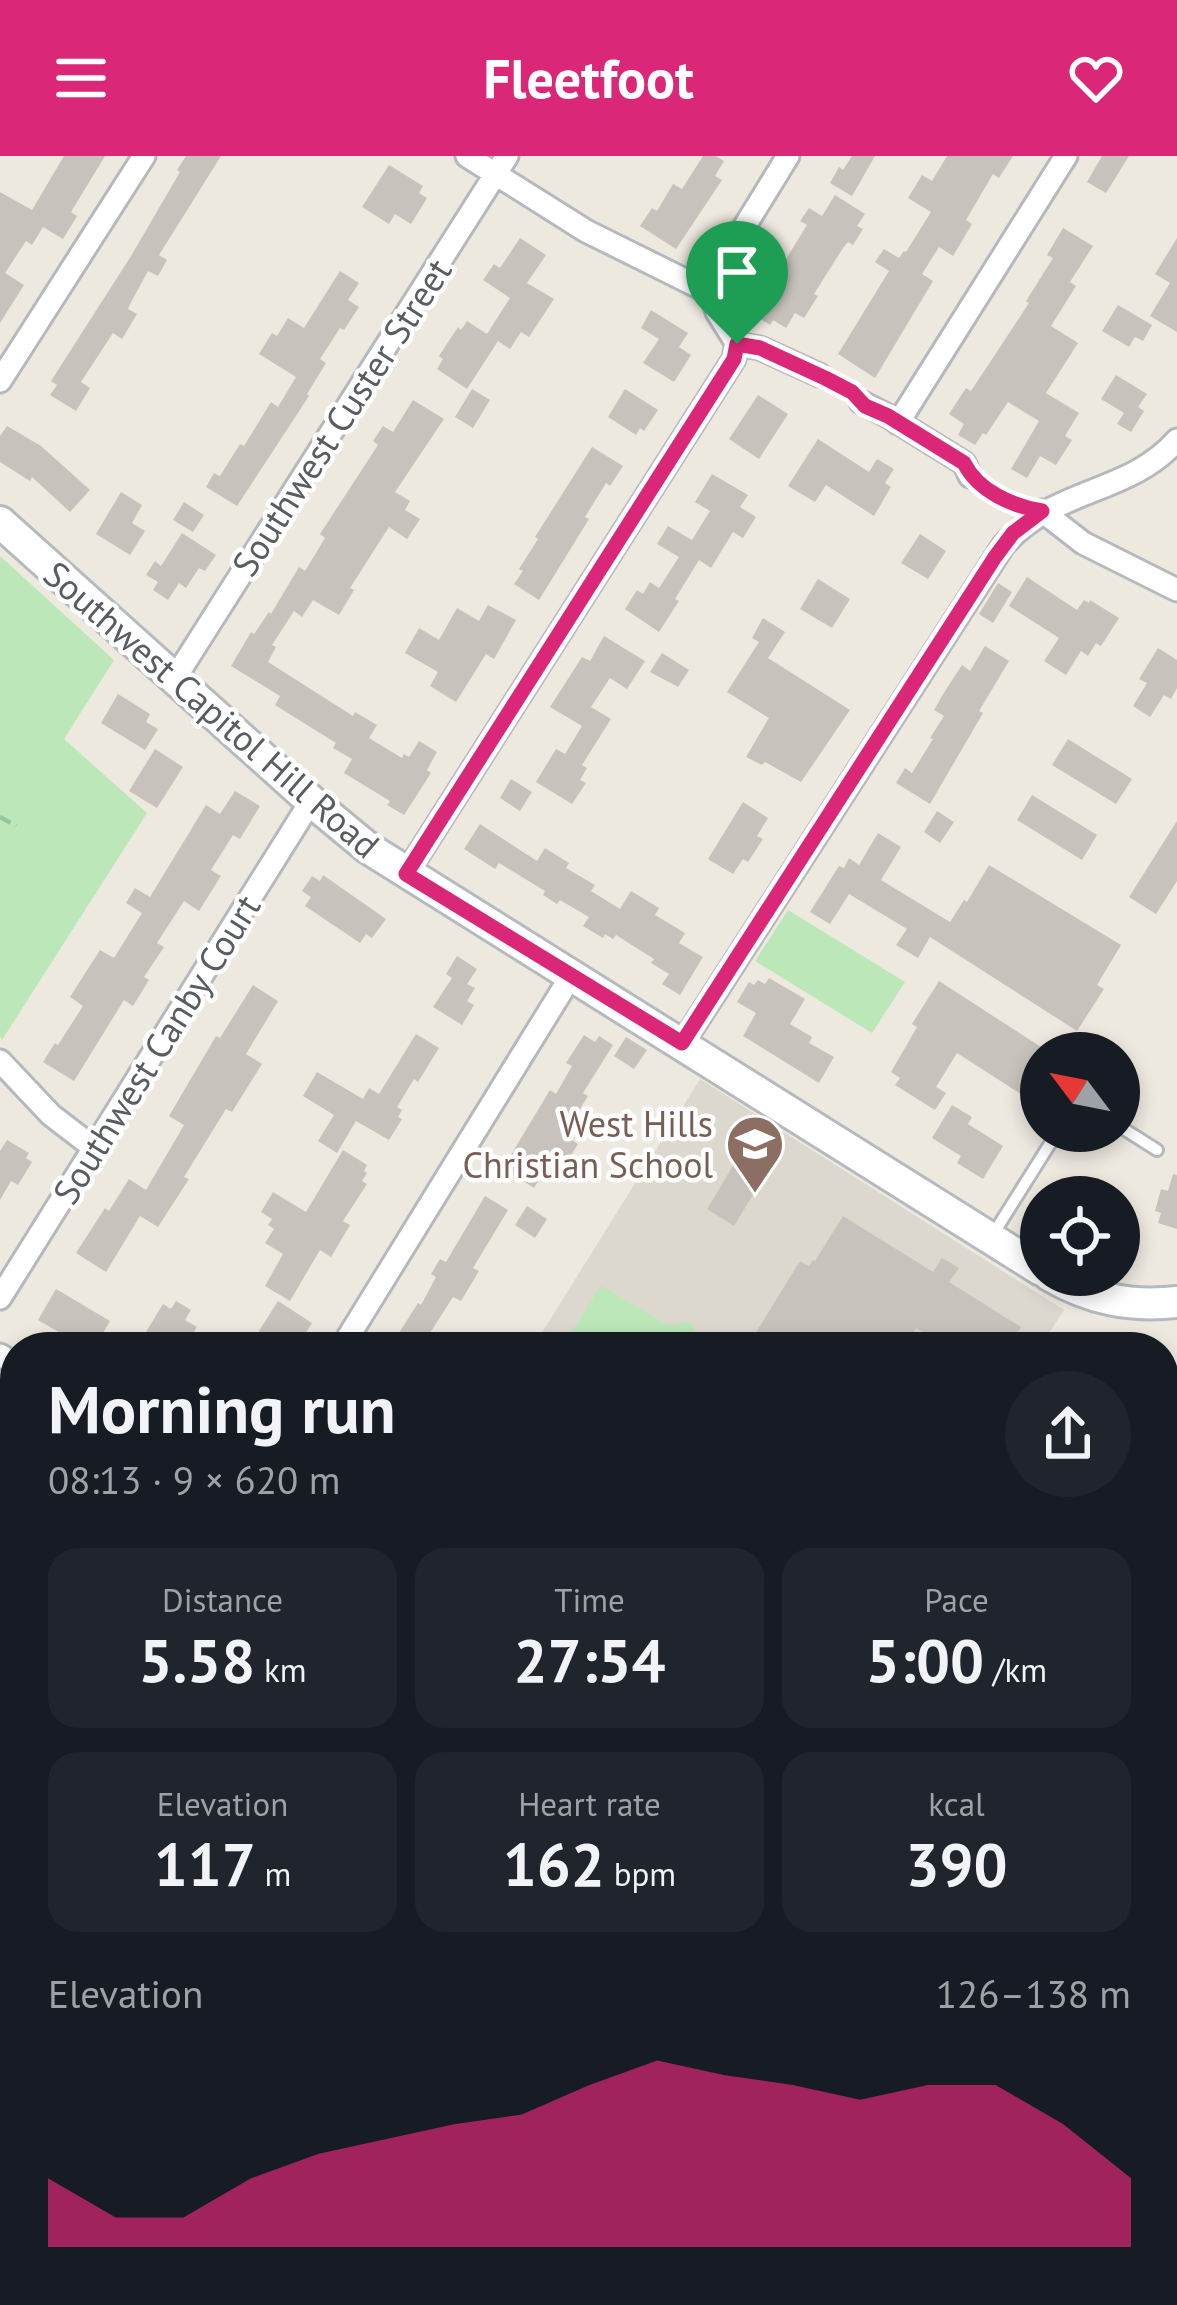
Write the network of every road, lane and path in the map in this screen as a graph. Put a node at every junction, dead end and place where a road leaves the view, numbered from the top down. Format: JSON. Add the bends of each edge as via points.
{"nodes":[{"id":1,"x":144,"y":156,"type":"edge"},
{"id":2,"x":467,"y":156,"type":"edge"},
{"id":3,"x":788,"y":156,"type":"edge"},
{"id":4,"x":1066,"y":156,"type":"edge"},
{"id":5,"x":501,"y":166,"type":"edge"},
{"id":6,"x":710,"y":293,"type":"junction"},
{"id":7,"x":737,"y":344,"type":"junction"},
{"id":8,"x":819,"y":375,"type":"dead end"},
{"id":9,"x":0,"y":381,"type":"edge"},
{"id":10,"x":861,"y":402,"type":"dead end"},
{"id":11,"x":898,"y":423,"type":"junction"},
{"id":12,"x":1177,"y":440,"type":"edge"},
{"id":13,"x":970,"y":476,"type":"joint"},
{"id":14,"x":1042,"y":511,"type":"junction"},
{"id":15,"x":0,"y":523,"type":"edge"},
{"id":16,"x":1177,"y":590,"type":"edge"},
{"id":17,"x":175,"y":678,"type":"junction"},
{"id":18,"x":311,"y":801,"type":"junction"},
{"id":19,"x":0,"y":817,"type":"edge"},
{"id":20,"x":16,"y":826,"type":"dead end"},
{"id":21,"x":406,"y":874,"type":"junction"},
{"id":22,"x":571,"y":976,"type":"junction"},
{"id":23,"x":682,"y":1043,"type":"junction"},
{"id":24,"x":0,"y":1060,"type":"edge"},
{"id":25,"x":1140,"y":1139,"type":"edge"},
{"id":26,"x":94,"y":1148,"type":"junction"},
{"id":27,"x":1157,"y":1150,"type":"dead end"},
{"id":28,"x":1045,"y":1152,"type":"edge"},
{"id":29,"x":990,"y":1239,"type":"junction"},
{"id":30,"x":1020,"y":1257,"type":"edge"},
{"id":31,"x":1094,"y":1296,"type":"edge"},
{"id":32,"x":0,"y":1298,"type":"edge"},
{"id":33,"x":1177,"y":1303,"type":"edge"},
{"id":34,"x":350,"y":1332,"type":"edge"}],
"edges":[{"from":1,"to":9,"type":"street"},
{"from":2,"to":5,"type":"street"},
{"from":3,"to":6,"type":"street"},
{"from":4,"to":11,"type":"street"},
{"from":5,"to":6,"type":"street","via":[[586,231]]},
{"from":5,"to":17,"type":"street","name":"Southwest Custer Street"},
{"from":6,"to":7,"type":"street"},
{"from":7,"to":8,"type":"street"},
{"from":7,"to":21,"type":"street"},
{"from":10,"to":11,"type":"street"},
{"from":11,"to":13,"type":"street","via":[[964,463]]},
{"from":12,"to":14,"type":"street","via":[[1133,475]]},
{"from":13,"to":14,"type":"path","via":[[1016,507]]},
{"from":14,"to":16,"type":"street","via":[[1083,542]]},
{"from":14,"to":23,"type":"street","via":[[995,557]]},
{"from":15,"to":17,"type":"street","name":"Southwest Capitol Hill Road"},
{"from":17,"to":18,"type":"street","name":"Southwest Capitol Hill Road"},
{"from":18,"to":21,"type":"street","name":"Southwest Capitol Hill Road"},
{"from":18,"to":26,"type":"street","name":"Southwest Canby Court"},
{"from":19,"to":20,"type":"path"},
{"from":21,"to":22,"type":"street","name":"Southwest Capitol Hill Road"},
{"from":22,"to":23,"type":"street","name":"Southwest Capitol Hill Road"},
{"from":22,"to":34,"type":"street"},
{"from":23,"to":29,"type":"street","name":"Southwest Capitol Hill Road"},
{"from":24,"to":26,"type":"street"},
{"from":25,"to":27,"type":"lane"},
{"from":26,"to":32,"type":"street","name":"Southwest Canby Court"},
{"from":28,"to":29,"type":"lane"},
{"from":29,"to":30,"type":"street","name":"Southwest Capitol Hill Road"},
{"from":31,"to":33,"type":"street"}]}
